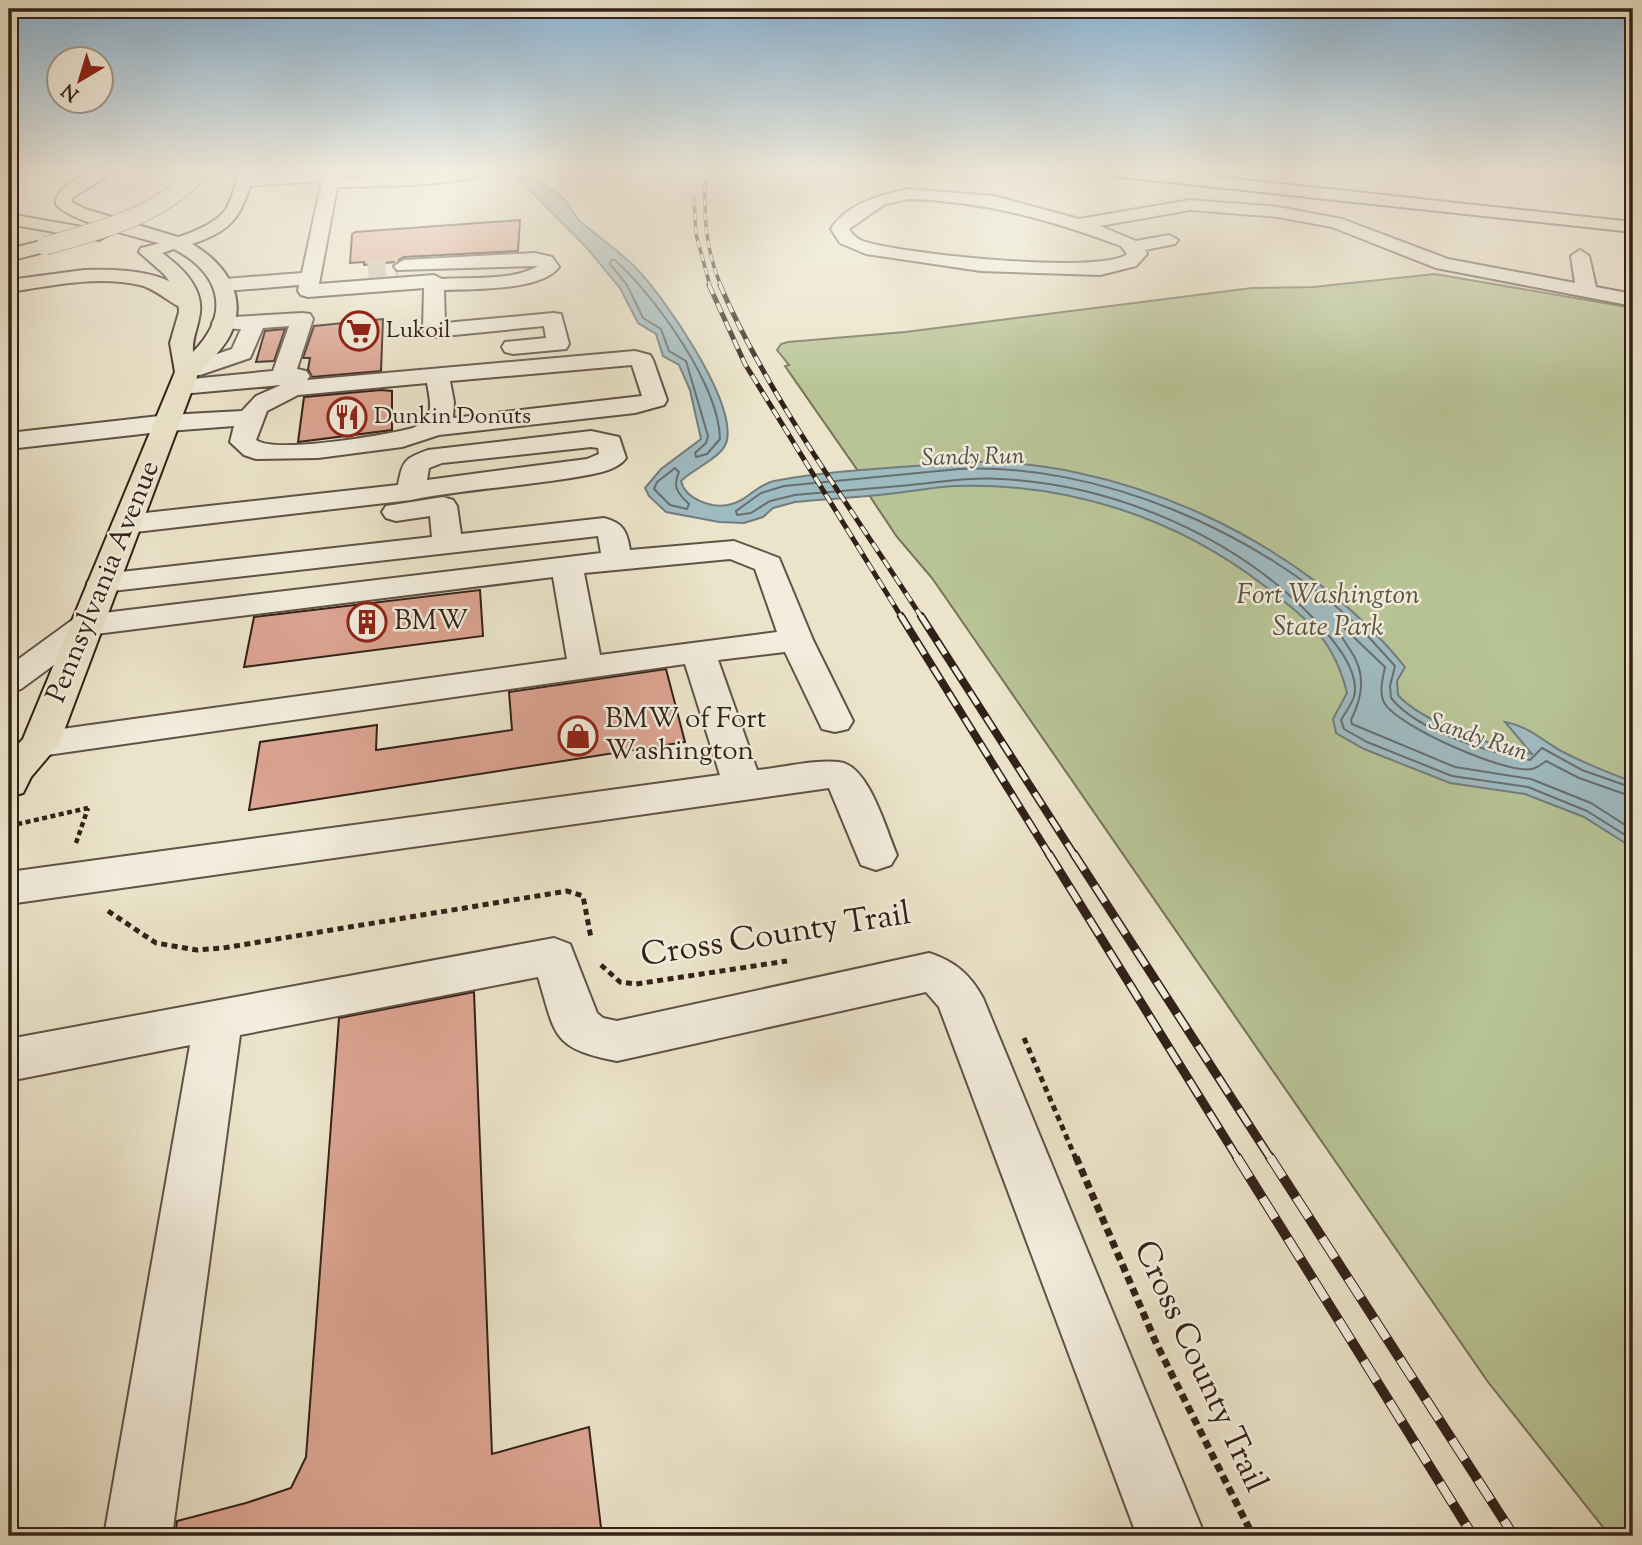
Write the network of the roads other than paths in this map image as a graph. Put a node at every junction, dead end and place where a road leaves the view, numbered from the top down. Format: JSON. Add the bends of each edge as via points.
{"nodes":[{"id":1,"x":55,"y":243,"type":"edge"},
{"id":2,"x":123,"y":243,"type":"edge"},
{"id":3,"x":172,"y":243,"type":"edge"},
{"id":4,"x":177,"y":243,"type":"edge"},
{"id":5,"x":318,"y":243,"type":"edge"},
{"id":6,"x":852,"y":243,"type":"edge"},
{"id":7,"x":1124,"y":243,"type":"edge"},
{"id":8,"x":1153,"y":243,"type":"edge"},
{"id":9,"x":1357,"y":243,"type":"edge"},
{"id":10,"x":1386,"y":243,"type":"edge"},
{"id":11,"x":1336,"y":245,"type":"dead end"},
{"id":12,"x":1133,"y":247,"type":"junction"},
{"id":13,"x":148,"y":252,"type":"junction"},
{"id":14,"x":9,"y":255,"type":"edge"},
{"id":15,"x":1580,"y":256,"type":"dead end"},
{"id":16,"x":398,"y":267,"type":"tunnel mouth"},
{"id":17,"x":368,"y":269,"type":"tunnel mouth"},
{"id":18,"x":311,"y":275,"type":"junction"},
{"id":19,"x":430,"y":277,"type":"junction"},
{"id":20,"x":9,"y":285,"type":"edge"},
{"id":21,"x":225,"y":285,"type":"junction"},
{"id":22,"x":1587,"y":292,"type":"junction"},
{"id":23,"x":1633,"y":300,"type":"edge"},
{"id":24,"x":190,"y":306,"type":"junction"},
{"id":25,"x":251,"y":322,"type":"junction"},
{"id":26,"x":223,"y":323,"type":"junction"},
{"id":27,"x":490,"y":349,"type":"dead end"},
{"id":28,"x":443,"y":376,"type":"junction"},
{"id":29,"x":283,"y":377,"type":"junction"},
{"id":30,"x":649,"y":379,"type":"junction"},
{"id":31,"x":184,"y":380,"type":"junction"},
{"id":32,"x":567,"y":387,"type":"dead end"},
{"id":33,"x":470,"y":397,"type":"dead end"},
{"id":34,"x":248,"y":418,"type":"junction"},
{"id":35,"x":9,"y":421,"type":"edge"},
{"id":36,"x":168,"y":423,"type":"junction"},
{"id":37,"x":434,"y":428,"type":"junction"},
{"id":38,"x":9,"y":434,"type":"edge"},
{"id":39,"x":64,"y":435,"type":"junction"},
{"id":40,"x":9,"y":441,"type":"edge"},
{"id":41,"x":30,"y":465,"type":"dead end"},
{"id":42,"x":411,"y":492,"type":"junction"},
{"id":43,"x":123,"y":533,"type":"junction"},
{"id":44,"x":448,"y":544,"type":"junction"},
{"id":45,"x":617,"y":560,"type":"junction"},
{"id":46,"x":567,"y":566,"type":"junction"},
{"id":47,"x":103,"y":583,"type":"junction"},
{"id":48,"x":87,"y":625,"type":"junction"},
{"id":49,"x":796,"y":640,"type":"junction"},
{"id":50,"x":698,"y":652,"type":"junction"},
{"id":51,"x":585,"y":667,"type":"junction"},
{"id":52,"x":9,"y":682,"type":"edge"},
{"id":53,"x":835,"y":721,"type":"dead end"},
{"id":54,"x":40,"y":744,"type":"junction"},
{"id":55,"x":10,"y":777,"type":"edge"},
{"id":56,"x":743,"y":785,"type":"junction"},
{"id":57,"x":876,"y":855,"type":"dead end"},
{"id":58,"x":9,"y":888,"type":"edge"},
{"id":59,"x":218,"y":1020,"type":"junction"},
{"id":60,"x":9,"y":1060,"type":"edge"},
{"id":61,"x":138,"y":1536,"type":"edge"},
{"id":62,"x":1171,"y":1536,"type":"edge"}],
"edges":[{"from":1,"to":14,"type":"main road","bridge":true},
{"from":2,"to":13,"type":"main road"},
{"from":3,"to":13,"type":"main road"},
{"from":4,"to":21,"type":"main road","via":[[210,264]]},
{"from":5,"to":18,"type":"street"},
{"from":6,"to":12,"type":"street","via":[[981,265],[1100,269],[1133,260],[1138,254]]},
{"from":7,"to":12,"type":"street"},
{"from":8,"to":12,"type":"street"},
{"from":9,"to":11,"type":"street"},
{"from":10,"to":22,"type":"street","via":[[1443,264]]},
{"from":13,"to":20,"type":"main road"},
{"from":13,"to":24,"type":"main road","via":[[181,280]]},
{"from":15,"to":22,"type":"street"},
{"from":16,"to":19,"type":"street"},
{"from":17,"to":18,"type":"street"},
{"from":18,"to":19,"type":"street","via":[[308,291]]},
{"from":18,"to":21,"type":"street"},
{"from":19,"to":19,"type":"street","via":[[530,277],[550,267],[535,259]]},
{"from":19,"to":27,"type":"street","via":[[433,330],[553,319],[558,344]]},
{"from":20,"to":24,"type":"main road","via":[[93,276],[132,278],[167,288]]},
{"from":21,"to":26,"type":"main road","name":"Pennsylvania Avenue"},
{"from":22,"to":23,"type":"street"},
{"from":24,"to":31,"type":"main road","name":"Pennsylvania Avenue","via":[[181,341]]},
{"from":25,"to":26,"type":"street"},
{"from":25,"to":29,"type":"street","via":[[302,318]]},
{"from":25,"to":31,"type":"street","via":[[242,353]]},
{"from":26,"to":31,"type":"main road","name":"Pennsylvania Avenue","via":[[218,337]]},
{"from":28,"to":29,"type":"street","via":[[395,366]]},
{"from":28,"to":30,"type":"street","via":[[635,358],[642,360]]},
{"from":28,"to":33,"type":"street"},
{"from":28,"to":34,"type":"street","via":[[294,388],[266,399]]},
{"from":28,"to":37,"type":"street","via":[[441,417]]},
{"from":29,"to":31,"type":"street"},
{"from":30,"to":32,"type":"street"},
{"from":30,"to":37,"type":"street","via":[[655,400],[635,407]]},
{"from":31,"to":36,"type":"main road","name":"Pennsylvania Avenue"},
{"from":34,"to":36,"type":"street"},
{"from":34,"to":37,"type":"street","via":[[243,442],[255,451],[364,445]]},
{"from":35,"to":38,"type":"street","via":[[15,426]]},
{"from":36,"to":39,"type":"street"},
{"from":36,"to":43,"type":"main road","name":"Pennsylvania Avenue"},
{"from":39,"to":40,"type":"street"},
{"from":39,"to":41,"type":"street"},
{"from":42,"to":42,"type":"street","via":[[592,466],[613,458],[610,443],[591,439],[437,456],[416,464]]},
{"from":42,"to":43,"type":"street"},
{"from":43,"to":44,"type":"street","via":[[288,526],[443,506]]},
{"from":43,"to":47,"type":"main road","name":"Pennsylvania Avenue"},
{"from":44,"to":45,"type":"street","via":[[604,527],[613,533]]},
{"from":44,"to":47,"type":"street"},
{"from":45,"to":46,"type":"street"},
{"from":45,"to":49,"type":"street","via":[[734,550],[751,556],[768,564]]},
{"from":46,"to":48,"type":"street"},
{"from":46,"to":51,"type":"street"},
{"from":47,"to":48,"type":"main road","name":"Pennsylvania Avenue"},
{"from":48,"to":52,"type":"street"},
{"from":48,"to":54,"type":"main road","name":"Pennsylvania Avenue"},
{"from":49,"to":50,"type":"street"},
{"from":49,"to":53,"type":"street"},
{"from":50,"to":51,"type":"street"},
{"from":50,"to":56,"type":"street"},
{"from":51,"to":54,"type":"street"},
{"from":54,"to":55,"type":"main road","name":"Pennsylvania Avenue"},
{"from":56,"to":57,"type":"street","via":[[838,774],[848,785]]},
{"from":56,"to":58,"type":"street"},
{"from":59,"to":60,"type":"street"},
{"from":59,"to":61,"type":"street"},
{"from":59,"to":62,"type":"street","via":[[554,956],[577,1025],[591,1036],[617,1041],[929,971],[959,998]]}]}
